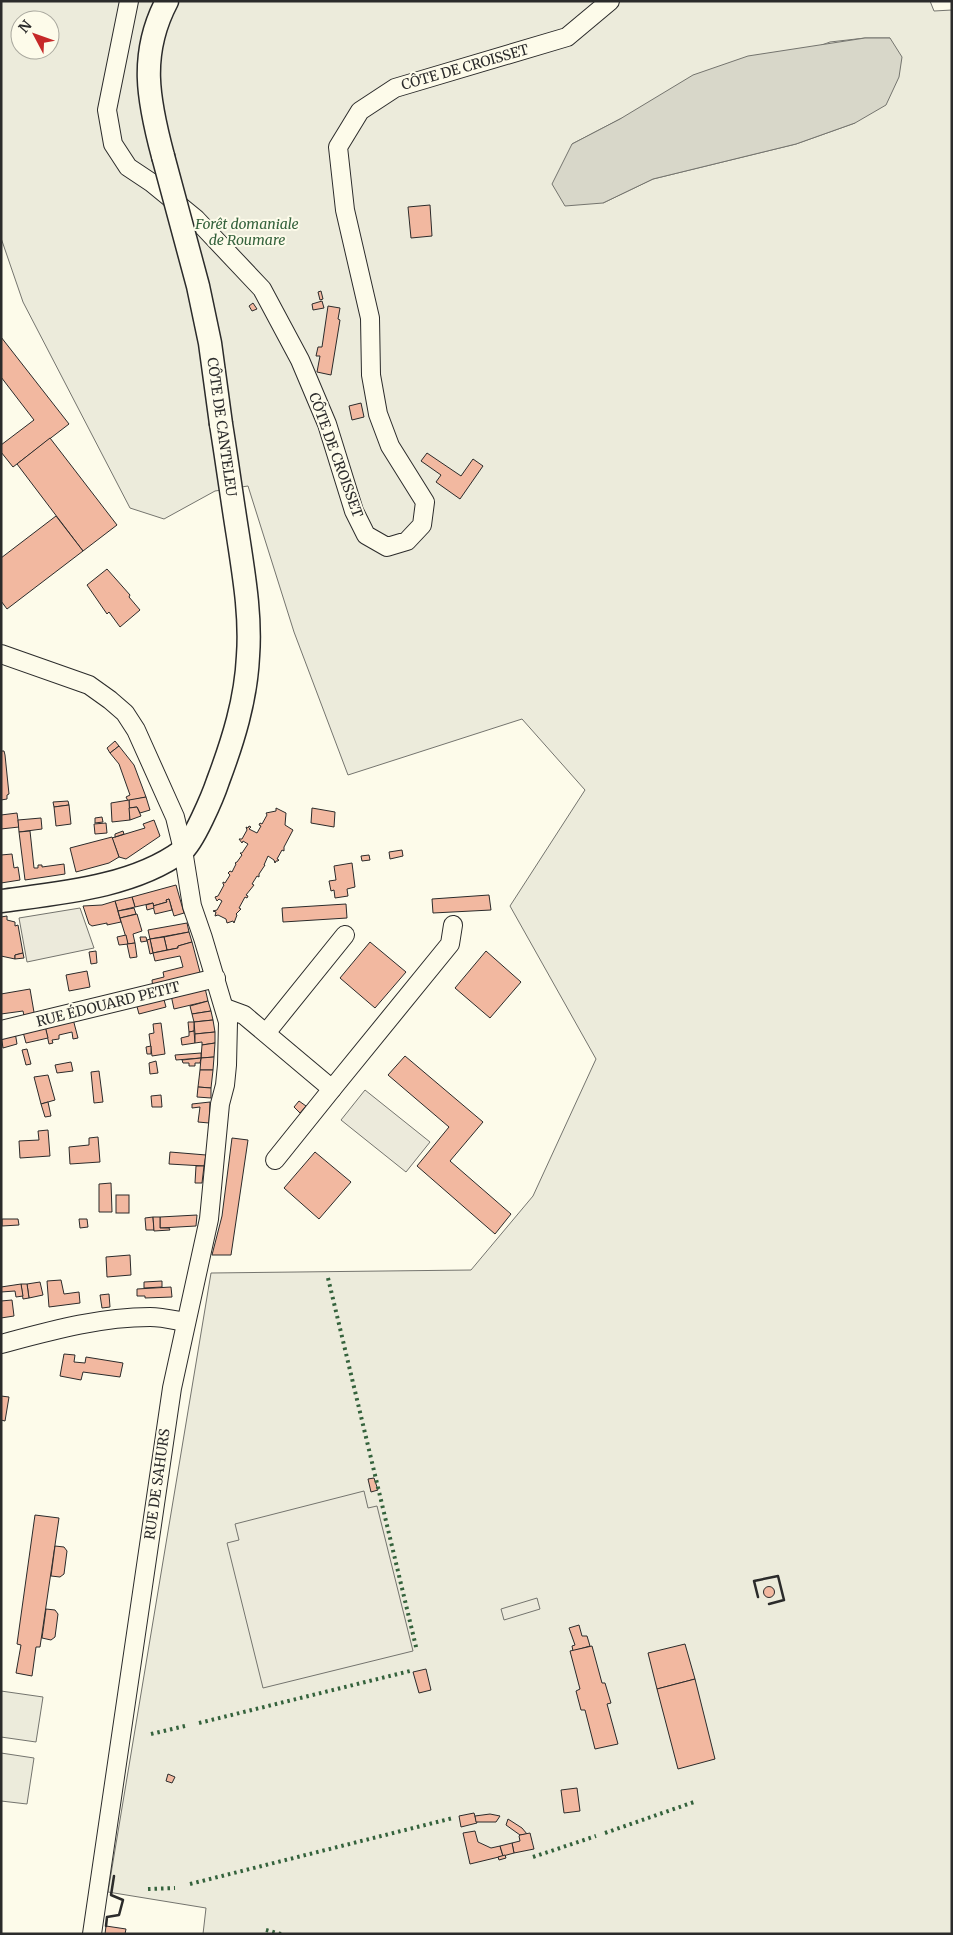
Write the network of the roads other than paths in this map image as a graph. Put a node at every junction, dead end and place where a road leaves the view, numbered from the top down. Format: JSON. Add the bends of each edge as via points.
{"nodes":[{"id":1,"x":129,"y":1,"type":"edge"},
{"id":2,"x":167,"y":1,"type":"edge"},
{"id":3,"x":610,"y":1,"type":"edge"},
{"id":4,"x":1,"y":654,"type":"edge"},
{"id":5,"x":184,"y":850,"type":"junction"},
{"id":6,"x":1,"y":901,"type":"edge"},
{"id":7,"x":453,"y":925,"type":"dead end"},
{"id":8,"x":345,"y":935,"type":"dead end"},
{"id":9,"x":216,"y":978,"type":"junction"},
{"id":10,"x":225,"y":1008,"type":"junction"},
{"id":11,"x":1,"y":1030,"type":"edge"},
{"id":12,"x":266,"y":1033,"type":"junction"},
{"id":13,"x":332,"y":1088,"type":"junction"},
{"id":14,"x":275,"y":1160,"type":"dead end"},
{"id":15,"x":185,"y":1322,"type":"junction"},
{"id":16,"x":1,"y":1344,"type":"edge"},
{"id":17,"x":92,"y":1934,"type":"edge"}],
"edges":[{"from":1,"to":3,"type":"street","name":"CÔTE DE CROISSET","via":[[108,110],[113,144],[128,167],[196,219],[262,289],[300,360],[327,424],[354,511],[366,535],[387,547],[407,541],[422,525],[425,502],[390,446],[378,414],[371,375],[370,318],[345,210],[338,147],[360,111],[395,88],[567,37]]},
{"from":2,"to":5,"type":"main road","name":"CÔTE DE CANTELEU","bridge":true,"via":[[151,41],[149,94],[210,343],[247,593],[249,628],[242,703],[212,801]]},
{"from":4,"to":5,"type":"street","name":"RUE DE SAHURS","via":[[89,685],[125,713],[162,786]]},
{"from":5,"to":6,"type":"main road","via":[[121,881]]},
{"from":5,"to":9,"type":"street","name":"RUE DE SAHURS","via":[[192,906]]},
{"from":7,"to":13,"type":"street","via":[[450,944]]},
{"from":8,"to":12,"type":"street"},
{"from":9,"to":10,"type":"street","name":"RUE DE SAHURS"},
{"from":9,"to":11,"type":"street","name":"RUE ÉDOUARD PETIT"},
{"from":10,"to":12,"type":"street","via":[[244,1015]]},
{"from":10,"to":15,"type":"street","name":"RUE DE SAHURS","via":[[229,1037],[209,1219]]},
{"from":12,"to":13,"type":"street"},
{"from":13,"to":14,"type":"street"},
{"from":15,"to":16,"type":"street","via":[[152,1317],[94,1322]]},
{"from":15,"to":17,"type":"street","name":"RUE DE SAHURS","via":[[170,1398]]}]}
